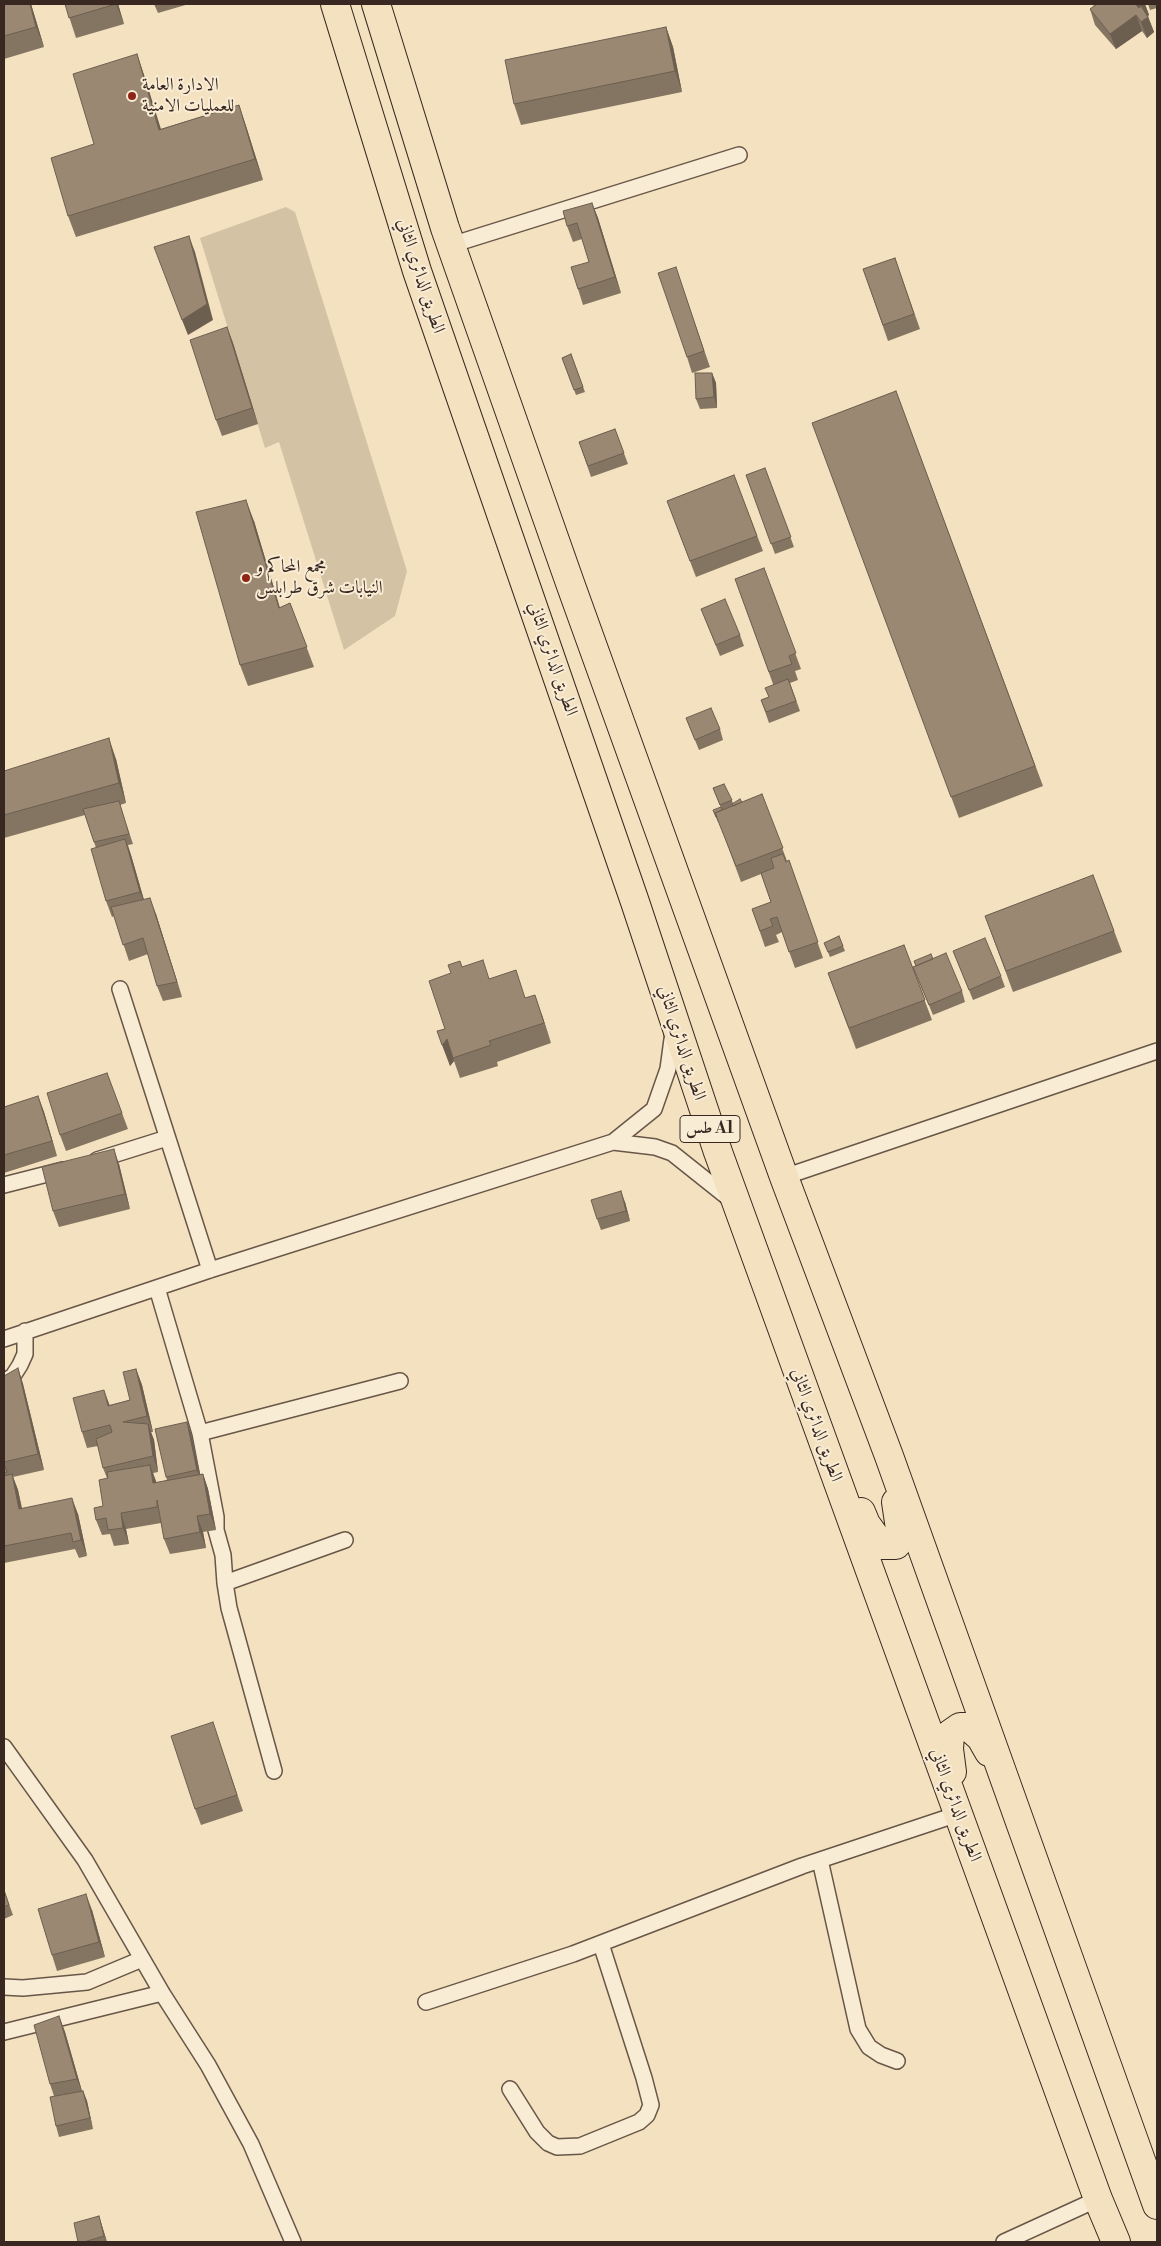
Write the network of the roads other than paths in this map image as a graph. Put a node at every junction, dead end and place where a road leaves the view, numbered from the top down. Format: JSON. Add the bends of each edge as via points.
{"nodes":[{"id":1,"x":335,"y":4,"type":"edge"},
{"id":2,"x":376,"y":4,"type":"edge"},
{"id":3,"x":739,"y":155,"type":"dead end"},
{"id":4,"x":451,"y":245,"type":"junction"},
{"id":5,"x":120,"y":989,"type":"dead end"},
{"id":6,"x":674,"y":1025,"type":"junction"},
{"id":7,"x":1157,"y":1051,"type":"edge"},
{"id":8,"x":168,"y":1138,"type":"junction"},
{"id":9,"x":613,"y":1142,"type":"junction"},
{"id":10,"x":784,"y":1177,"type":"junction"},
{"id":11,"x":4,"y":1185,"type":"edge"},
{"id":12,"x":736,"y":1203,"type":"junction"},
{"id":13,"x":210,"y":1270,"type":"junction"},
{"id":14,"x":157,"y":1288,"type":"junction"},
{"id":15,"x":25,"y":1331,"type":"junction"},
{"id":16,"x":4,"y":1339,"type":"edge"},
{"id":17,"x":400,"y":1381,"type":"dead end"},
{"id":18,"x":4,"y":1382,"type":"edge"},
{"id":19,"x":200,"y":1433,"type":"junction"},
{"id":20,"x":888,"y":1456,"type":"junction"},
{"id":21,"x":345,"y":1540,"type":"dead end"},
{"id":22,"x":225,"y":1583,"type":"junction"},
{"id":23,"x":4,"y":1747,"type":"edge"},
{"id":24,"x":11,"y":1769,"type":"edge"},
{"id":25,"x":274,"y":1772,"type":"dead end"},
{"id":26,"x":1002,"y":1775,"type":"junction"},
{"id":27,"x":958,"y":1814,"type":"junction"},
{"id":28,"x":820,"y":1860,"type":"junction"},
{"id":29,"x":601,"y":1944,"type":"junction"},
{"id":30,"x":142,"y":1959,"type":"junction"},
{"id":31,"x":4,"y":1987,"type":"edge"},
{"id":32,"x":162,"y":1993,"type":"junction"},
{"id":33,"x":426,"y":2002,"type":"dead end"},
{"id":34,"x":4,"y":2032,"type":"edge"},
{"id":35,"x":898,"y":2060,"type":"dead end"},
{"id":36,"x":510,"y":2089,"type":"dead end"},
{"id":37,"x":1098,"y":2199,"type":"junction"},
{"id":38,"x":1157,"y":2205,"type":"edge"},
{"id":39,"x":293,"y":2242,"type":"edge"},
{"id":40,"x":1004,"y":2242,"type":"edge"},
{"id":41,"x":1116,"y":2242,"type":"edge"}],
"edges":[{"from":1,"to":6,"type":"highway","name":"الطريق الدائري الثاني","number":"طس A1","via":[[417,270],[635,902]]},
{"from":2,"to":4,"type":"highway","number":"طس A1"},
{"from":3,"to":4,"type":"street"},
{"from":4,"to":10,"type":"highway","number":"طس A1"},
{"from":5,"to":8,"type":"street"},
{"from":6,"to":9,"type":"street","via":[[668,1069],[654,1109]]},
{"from":6,"to":12,"type":"highway","name":"الطريق الدائري الثاني","number":"طس A1"},
{"from":7,"to":10,"type":"street"},
{"from":8,"to":11,"type":"street"},
{"from":8,"to":13,"type":"street"},
{"from":9,"to":12,"type":"street","via":[[672,1153]]},
{"from":9,"to":13,"type":"street"},
{"from":10,"to":20,"type":"highway","number":"طس A1"},
{"from":12,"to":20,"type":"highway","via":[[781,1306],[866,1524],[881,1545],[896,1545],[900,1529]]},
{"from":12,"to":27,"type":"highway","name":"الطريق الدائري الثاني","number":"طس A1"},
{"from":13,"to":14,"type":"street"},
{"from":14,"to":15,"type":"street"},
{"from":14,"to":19,"type":"street"},
{"from":15,"to":16,"type":"street"},
{"from":15,"to":18,"type":"street","via":[[25,1354],[13,1376]]},
{"from":17,"to":19,"type":"street"},
{"from":19,"to":22,"type":"street","via":[[223,1555]]},
{"from":20,"to":26,"type":"highway","number":"طس A1"},
{"from":21,"to":22,"type":"street"},
{"from":22,"to":25,"type":"street","via":[[248,1682]]},
{"from":23,"to":24,"type":"street"},
{"from":24,"to":30,"type":"street","via":[[85,1860]]},
{"from":26,"to":27,"type":"highway","via":[[981,1738],[969,1727],[960,1727],[950,1734]]},
{"from":26,"to":38,"type":"highway","number":"طس A1"},
{"from":27,"to":28,"type":"street"},
{"from":27,"to":37,"type":"highway","name":"الطريق الدائري الثاني","number":"طس A1"},
{"from":28,"to":29,"type":"street"},
{"from":28,"to":35,"type":"street","via":[[858,2029],[869,2047]]},
{"from":29,"to":33,"type":"street"},
{"from":29,"to":36,"type":"street","via":[[644,2078],[650,2105],[647,2115],[639,2122],[580,2146],[557,2147],[537,2132]]},
{"from":30,"to":31,"type":"street","via":[[87,1982]]},
{"from":30,"to":32,"type":"street"},
{"from":32,"to":34,"type":"street"},
{"from":32,"to":39,"type":"street","via":[[208,2065],[251,2144]]},
{"from":37,"to":40,"type":"street"},
{"from":37,"to":41,"type":"highway","name":"الطريق الدائري الثاني","number":"طس A1"}]}
